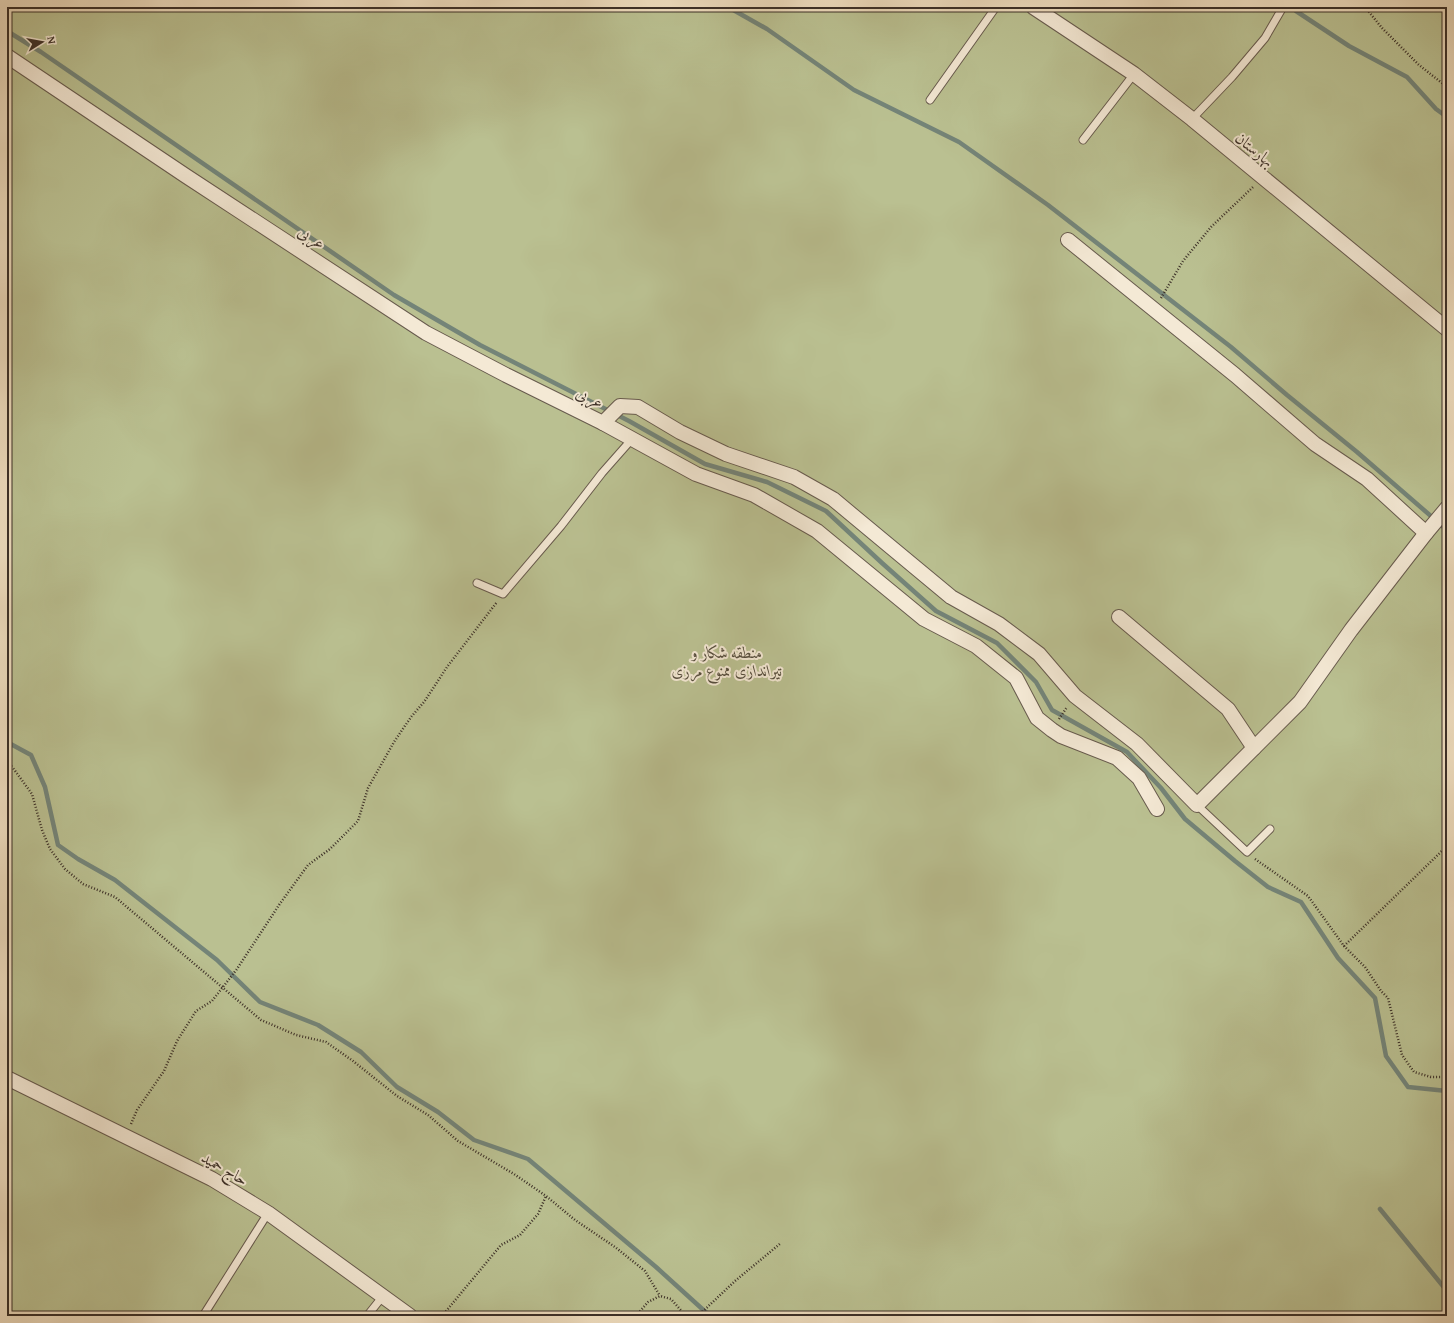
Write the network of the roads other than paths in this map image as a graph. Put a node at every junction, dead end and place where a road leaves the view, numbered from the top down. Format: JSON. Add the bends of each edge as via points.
{"nodes":[{"id":1,"x":996,"y":7,"type":"edge"},
{"id":2,"x":1033,"y":7,"type":"edge"},
{"id":3,"x":1283,"y":8,"type":"edge"},
{"id":4,"x":7,"y":56,"type":"edge"},
{"id":5,"x":1134,"y":74,"type":"junction"},
{"id":6,"x":930,"y":100,"type":"dead end"},
{"id":7,"x":1192,"y":118,"type":"junction"},
{"id":8,"x":1083,"y":140,"type":"dead end"},
{"id":9,"x":1068,"y":240,"type":"dead end"},
{"id":10,"x":1447,"y":329,"type":"edge"},
{"id":11,"x":606,"y":420,"type":"junction"},
{"id":12,"x":632,"y":440,"type":"junction"},
{"id":13,"x":1446,"y":510,"type":"edge"},
{"id":14,"x":1428,"y":531,"type":"junction"},
{"id":15,"x":477,"y":584,"type":"dead end"},
{"id":16,"x":1119,"y":617,"type":"dead end"},
{"id":17,"x":1254,"y":748,"type":"junction"},
{"id":18,"x":1197,"y":805,"type":"junction"},
{"id":19,"x":1157,"y":809,"type":"dead end"},
{"id":20,"x":1270,"y":829,"type":"dead end"},
{"id":21,"x":7,"y":1078,"type":"edge"},
{"id":22,"x":268,"y":1213,"type":"junction"},
{"id":23,"x":383,"y":1296,"type":"junction"},
{"id":24,"x":203,"y":1316,"type":"edge"},
{"id":25,"x":367,"y":1316,"type":"edge"},
{"id":26,"x":410,"y":1316,"type":"edge"}],
"edges":[{"from":1,"to":6,"type":"lane"},
{"from":2,"to":5,"type":"street","name":"بهارستان"},
{"from":3,"to":7,"type":"lane","via":[[1265,38]]},
{"from":4,"to":11,"type":"street","name":"عربی","via":[[426,333],[506,375]]},
{"from":5,"to":7,"type":"street","name":"بهارستان"},
{"from":5,"to":8,"type":"lane"},
{"from":7,"to":10,"type":"street","name":"بهارستان"},
{"from":9,"to":14,"type":"street","via":[[1315,444],[1367,479]]},
{"from":11,"to":12,"type":"street","name":"عربی"},
{"from":11,"to":18,"type":"street","via":[[620,406],[638,407],[680,432],[726,454],[794,477],[832,499],[951,597],[999,624],[1039,654],[1075,696],[1137,744]]},
{"from":12,"to":15,"type":"lane","via":[[503,594]]},
{"from":12,"to":19,"type":"street","name":"عربی","via":[[696,474],[754,494],[817,531],[924,619],[976,646],[1016,678],[1037,718],[1052,730],[1117,758],[1139,778]]},
{"from":13,"to":14,"type":"street"},
{"from":14,"to":17,"type":"street","via":[[1351,630],[1300,702]]},
{"from":16,"to":17,"type":"street","via":[[1228,709]]},
{"from":17,"to":18,"type":"street"},
{"from":18,"to":20,"type":"lane","via":[[1247,852]]},
{"from":21,"to":22,"type":"street","name":"حاج حمید","via":[[212,1179]]},
{"from":22,"to":23,"type":"street","name":"حاج حمید"},
{"from":22,"to":24,"type":"lane"},
{"from":23,"to":25,"type":"lane"},
{"from":23,"to":26,"type":"street","name":"حاج حمید"}]}
